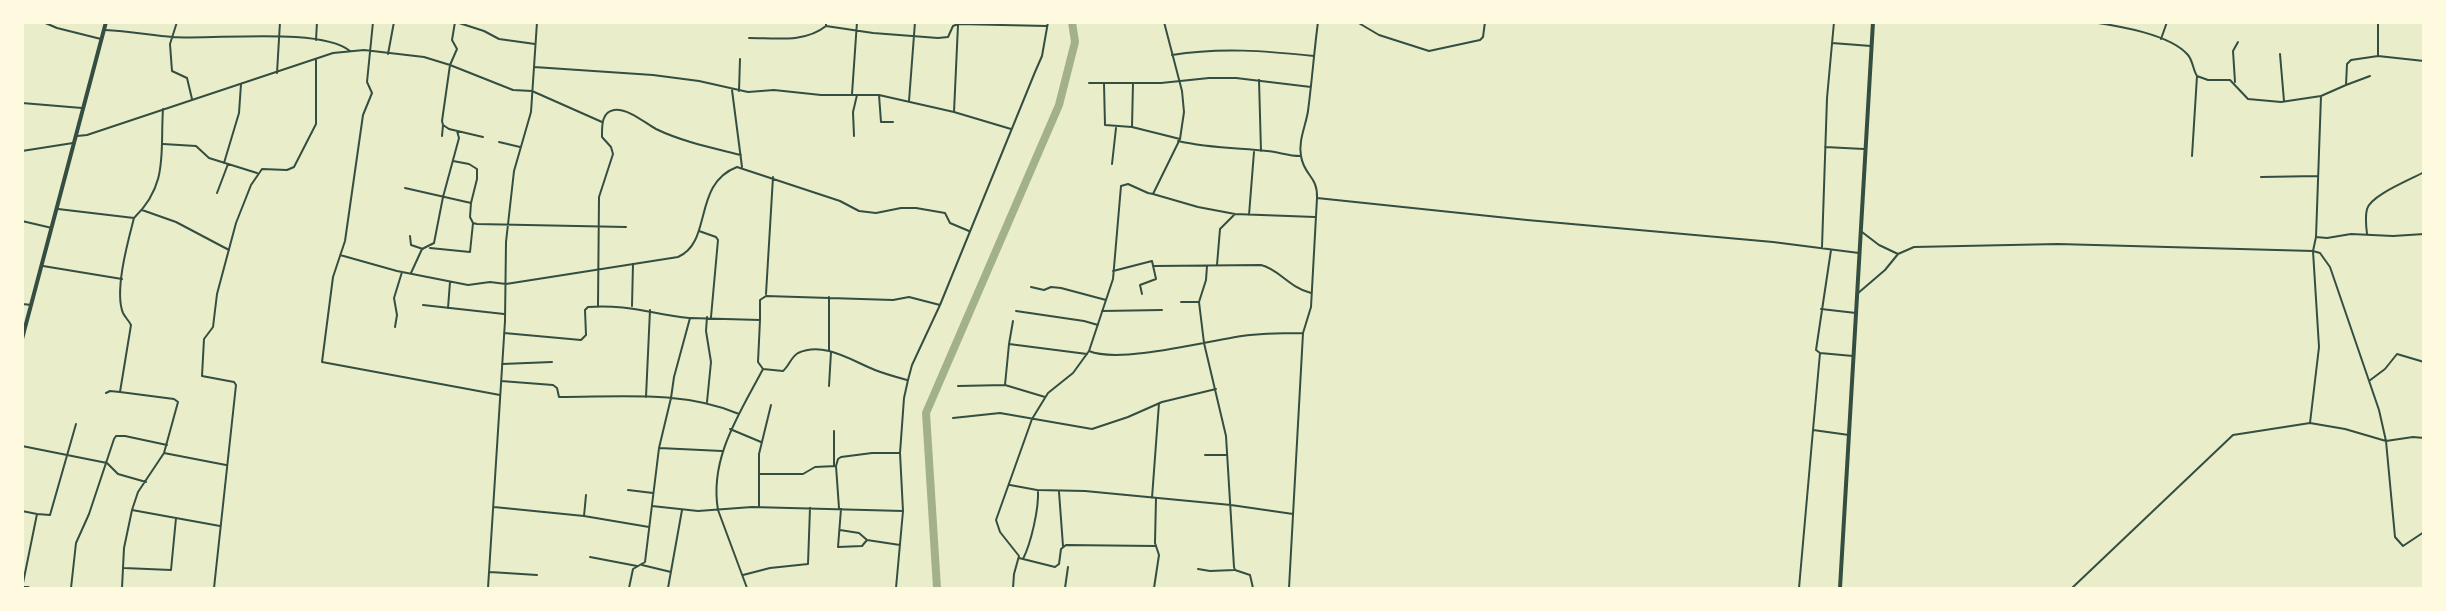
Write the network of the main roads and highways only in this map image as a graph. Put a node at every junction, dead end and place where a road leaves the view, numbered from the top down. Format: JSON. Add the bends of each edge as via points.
{"nodes":[{"id":1,"x":106,"y":22,"type":"edge"},
{"id":2,"x":1873,"y":22,"type":"edge"},
{"id":3,"x":22,"y":339,"type":"edge"},
{"id":4,"x":23,"y":587,"type":"edge"},
{"id":5,"x":28,"y":588,"type":"edge"},
{"id":6,"x":1840,"y":588,"type":"edge"}],
"edges":[{"from":1,"to":3,"type":"main road"},
{"from":2,"to":6,"type":"main road","via":[[1860,230],[1855,253],[1857,294]]},
{"from":4,"to":5,"type":"main road"}]}
